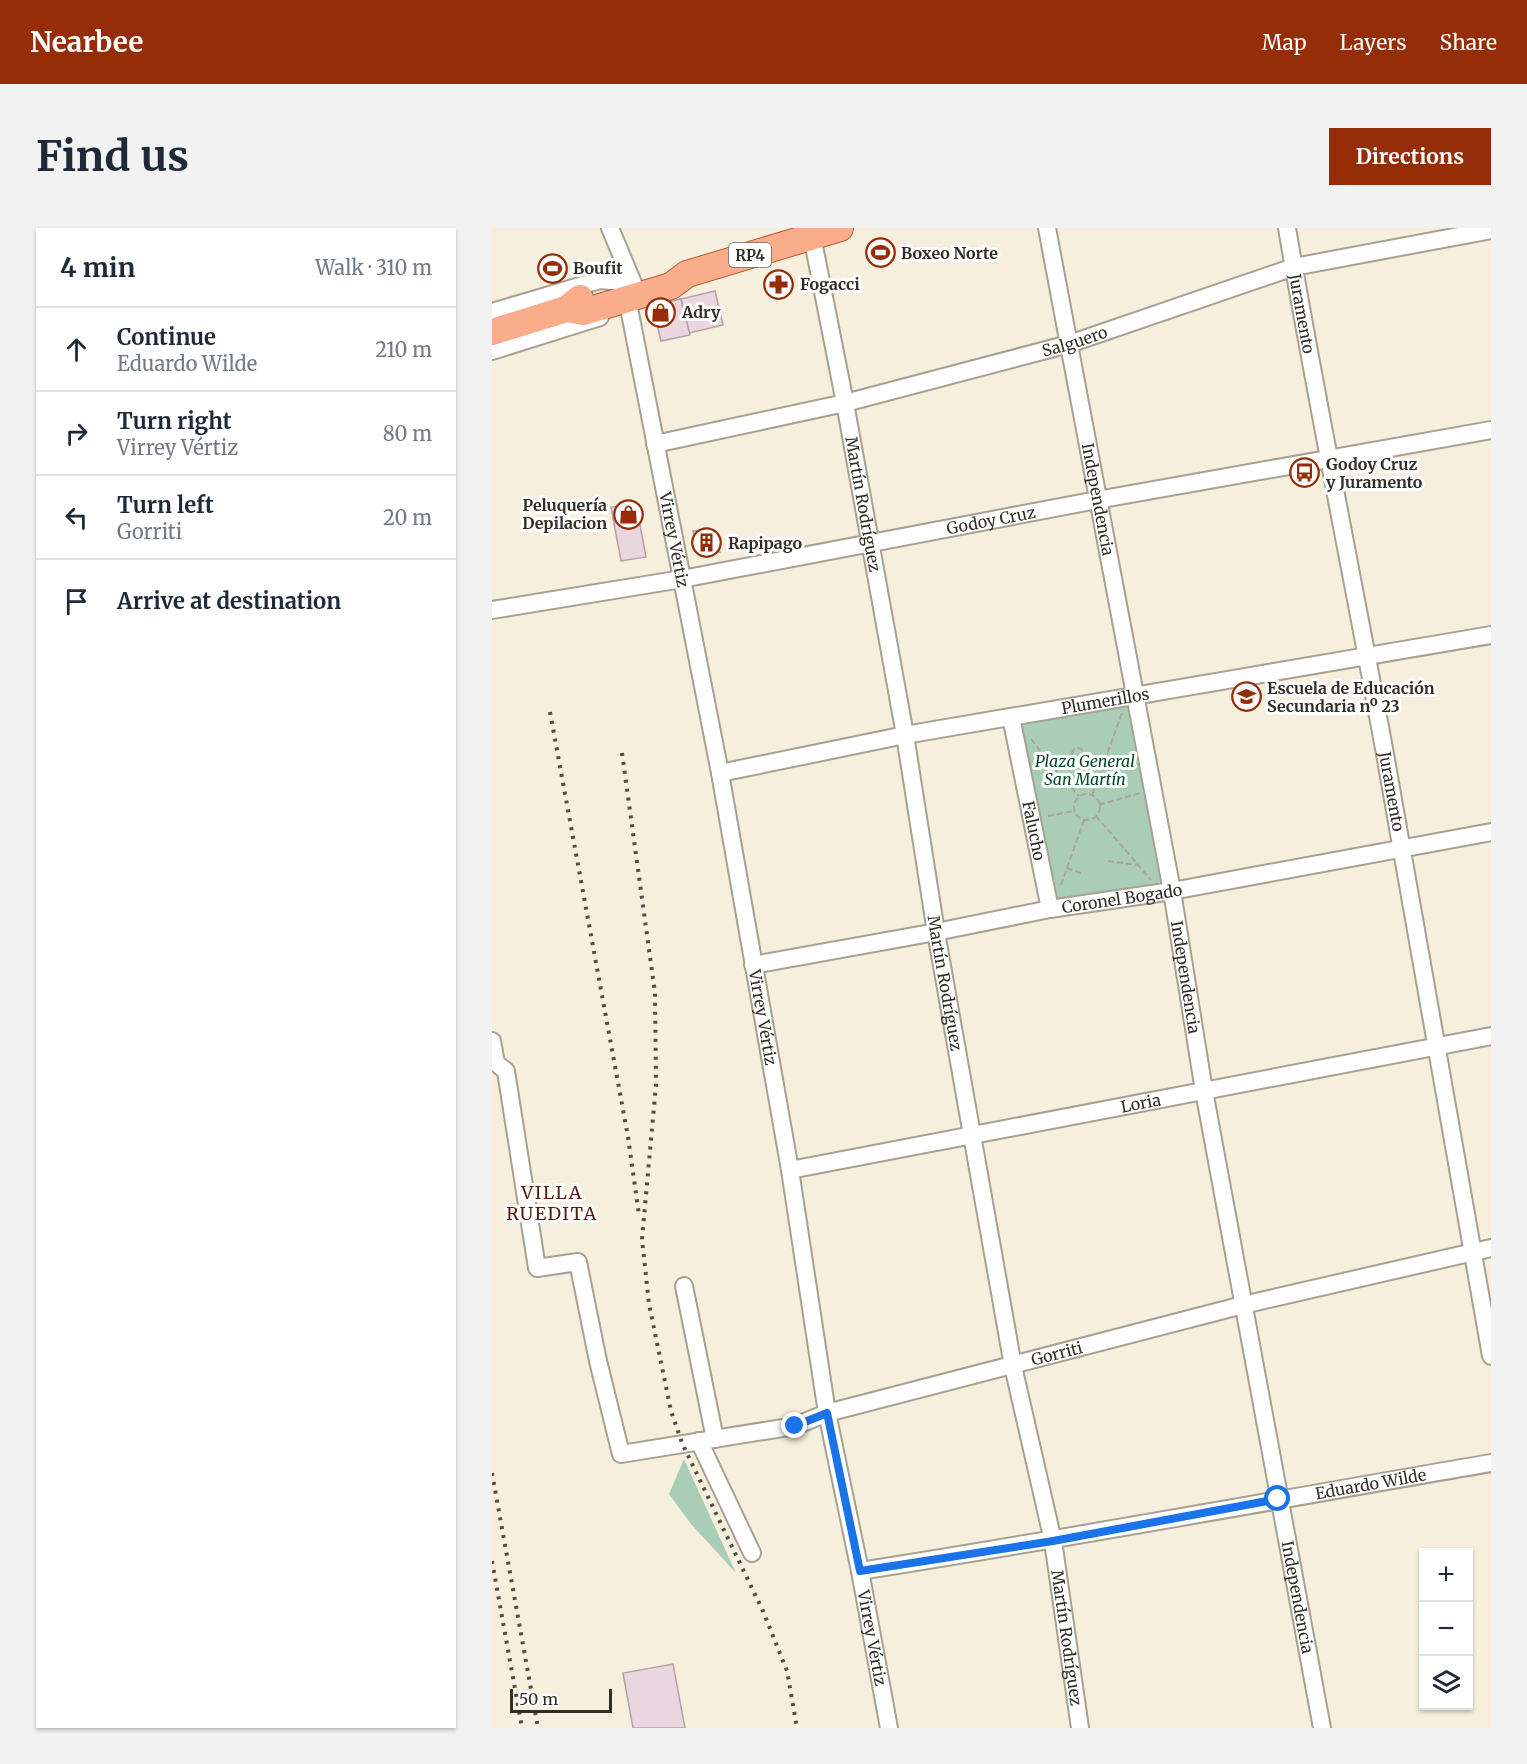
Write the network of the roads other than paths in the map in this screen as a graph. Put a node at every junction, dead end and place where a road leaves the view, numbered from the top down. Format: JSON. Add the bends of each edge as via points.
{"nodes":[{"id":1,"x":610,"y":228,"type":"edge"},
{"id":2,"x":840,"y":228,"type":"edge"},
{"id":3,"x":1047,"y":228,"type":"edge"},
{"id":4,"x":1287,"y":228,"type":"edge"},
{"id":5,"x":1491,"y":230,"type":"edge"},
{"id":6,"x":812,"y":236,"type":"junction"},
{"id":7,"x":1294,"y":267,"type":"junction"},
{"id":8,"x":633,"y":296,"type":"junction"},
{"id":9,"x":492,"y":312,"type":"edge"},
{"id":10,"x":492,"y":332,"type":"edge"},
{"id":11,"x":1070,"y":344,"type":"junction"},
{"id":12,"x":492,"y":351,"type":"edge"},
{"id":13,"x":845,"y":403,"type":"junction"},
{"id":14,"x":1491,"y":430,"type":"edge"},
{"id":15,"x":655,"y":444,"type":"junction"},
{"id":16,"x":1328,"y":460,"type":"junction"},
{"id":17,"x":1097,"y":500,"type":"junction"},
{"id":18,"x":869,"y":544,"type":"junction"},
{"id":19,"x":682,"y":579,"type":"junction"},
{"id":20,"x":492,"y":610,"type":"edge"},
{"id":21,"x":1491,"y":635,"type":"edge"},
{"id":22,"x":1366,"y":656,"type":"junction"},
{"id":23,"x":1130,"y":701,"type":"junction"},
{"id":24,"x":1011,"y":717,"type":"junction"},
{"id":25,"x":905,"y":735,"type":"junction"},
{"id":26,"x":720,"y":772,"type":"junction"},
{"id":27,"x":1491,"y":832,"type":"edge"},
{"id":28,"x":1402,"y":848,"type":"junction"},
{"id":29,"x":1164,"y":893,"type":"junction"},
{"id":30,"x":1050,"y":909,"type":"junction"},
{"id":31,"x":936,"y":932,"type":"junction"},
{"id":32,"x":753,"y":965,"type":"junction"},
{"id":33,"x":1491,"y":1036,"type":"edge"},
{"id":34,"x":492,"y":1041,"type":"edge"},
{"id":35,"x":1437,"y":1046,"type":"junction"},
{"id":36,"x":1204,"y":1091,"type":"junction"},
{"id":37,"x":971,"y":1135,"type":"junction"},
{"id":38,"x":789,"y":1170,"type":"junction"},
{"id":39,"x":1491,"y":1248,"type":"edge"},
{"id":40,"x":1472,"y":1252,"type":"junction"},
{"id":41,"x":684,"y":1286,"type":"dead end"},
{"id":42,"x":1243,"y":1305,"type":"junction"},
{"id":43,"x":1491,"y":1356,"type":"edge"},
{"id":44,"x":1013,"y":1366,"type":"junction"},
{"id":45,"x":827,"y":1413,"type":"junction"},
{"id":46,"x":707,"y":1440,"type":"junction"},
{"id":47,"x":1491,"y":1463,"type":"edge"},
{"id":48,"x":1278,"y":1499,"type":"junction"},
{"id":49,"x":1053,"y":1541,"type":"junction"},
{"id":50,"x":752,"y":1553,"type":"dead end"},
{"id":51,"x":860,"y":1571,"type":"junction"},
{"id":52,"x":889,"y":1728,"type":"edge"},
{"id":53,"x":1080,"y":1728,"type":"edge"},
{"id":54,"x":1322,"y":1728,"type":"edge"}],
"edges":[{"from":1,"to":8,"type":"street","name":"Virrey Vértiz"},
{"from":2,"to":6,"type":"main road","number":"RP4"},
{"from":3,"to":11,"type":"street","name":"Independencia"},
{"from":4,"to":7,"type":"street","name":"Juramento"},
{"from":5,"to":7,"type":"street","name":"Salguero"},
{"from":6,"to":8,"type":"main road","number":"RP4","via":[[687,274],[671,286]]},
{"from":6,"to":13,"type":"street","name":"Martín Rodríguez"},
{"from":7,"to":11,"type":"street","name":"Salguero"},
{"from":7,"to":16,"type":"street","name":"Juramento"},
{"from":8,"to":9,"type":"street","via":[[600,280]]},
{"from":8,"to":10,"type":"main road","number":"RP4","via":[[584,312],[566,309]]},
{"from":8,"to":12,"type":"street"},
{"from":8,"to":15,"type":"street","name":"Virrey Vértiz"},
{"from":11,"to":13,"type":"street","name":"Salguero"},
{"from":11,"to":17,"type":"street","name":"Independencia"},
{"from":13,"to":15,"type":"street","name":"Salguero"},
{"from":13,"to":18,"type":"street","name":"Martín Rodríguez"},
{"from":14,"to":16,"type":"street","name":"Godoy Cruz"},
{"from":15,"to":19,"type":"street","name":"Virrey Vértiz"},
{"from":16,"to":17,"type":"street","name":"Godoy Cruz"},
{"from":16,"to":22,"type":"street","name":"Juramento"},
{"from":17,"to":18,"type":"street","name":"Godoy Cruz"},
{"from":17,"to":23,"type":"street","name":"Independencia"},
{"from":18,"to":19,"type":"street","name":"Godoy Cruz"},
{"from":18,"to":25,"type":"street","name":"Martín Rodríguez"},
{"from":19,"to":20,"type":"street","name":"Godoy Cruz"},
{"from":19,"to":26,"type":"street","name":"Virrey Vértiz"},
{"from":21,"to":22,"type":"street","name":"Plumerillos"},
{"from":22,"to":23,"type":"street","name":"Plumerillos"},
{"from":22,"to":28,"type":"street","name":"Juramento"},
{"from":23,"to":24,"type":"street","name":"Plumerillos"},
{"from":23,"to":29,"type":"street","name":"Independencia"},
{"from":24,"to":25,"type":"street","name":"Plumerillos"},
{"from":24,"to":30,"type":"street","name":"Falucho"},
{"from":25,"to":26,"type":"street","name":"Plumerillos"},
{"from":25,"to":31,"type":"street","name":"Martín Rodríguez"},
{"from":26,"to":32,"type":"street","name":"Virrey Vértiz"},
{"from":27,"to":28,"type":"street","name":"Coronel Bogado"},
{"from":28,"to":29,"type":"street","name":"Coronel Bogado"},
{"from":28,"to":35,"type":"street","name":"Juramento"},
{"from":29,"to":30,"type":"street","name":"Coronel Bogado"},
{"from":29,"to":36,"type":"street","name":"Independencia"},
{"from":30,"to":31,"type":"street","name":"Coronel Bogado"},
{"from":31,"to":32,"type":"street","name":"Coronel Bogado"},
{"from":31,"to":37,"type":"street","name":"Martín Rodríguez"},
{"from":32,"to":38,"type":"street","name":"Virrey Vértiz"},
{"from":33,"to":35,"type":"street","name":"Loria"},
{"from":34,"to":46,"type":"street","name":"Gorriti","via":[[496,1063],[506,1071],[537,1268],[578,1262],[621,1454]]},
{"from":35,"to":36,"type":"street","name":"Loria"},
{"from":35,"to":40,"type":"street","name":"Juramento"},
{"from":36,"to":37,"type":"street","name":"Loria"},
{"from":36,"to":42,"type":"street","name":"Independencia"},
{"from":37,"to":38,"type":"street","name":"Loria"},
{"from":37,"to":44,"type":"street","name":"Martín Rodríguez"},
{"from":38,"to":45,"type":"street","name":"Virrey Vértiz"},
{"from":39,"to":40,"type":"street","name":"Gorriti"},
{"from":40,"to":42,"type":"street","name":"Gorriti"},
{"from":40,"to":43,"type":"street","name":"Juramento"},
{"from":41,"to":46,"type":"street"},
{"from":42,"to":44,"type":"street","name":"Gorriti"},
{"from":42,"to":48,"type":"street","name":"Independencia"},
{"from":44,"to":45,"type":"street","name":"Gorriti"},
{"from":44,"to":49,"type":"street","name":"Martín Rodríguez"},
{"from":45,"to":46,"type":"street","name":"Gorriti","via":[[795,1426]]},
{"from":45,"to":51,"type":"street","name":"Virrey Vértiz"},
{"from":46,"to":50,"type":"street"},
{"from":47,"to":48,"type":"street","name":"Eduardo Wilde"},
{"from":48,"to":49,"type":"street","name":"Eduardo Wilde"},
{"from":48,"to":54,"type":"street","name":"Independencia"},
{"from":49,"to":51,"type":"street","name":"Eduardo Wilde"},
{"from":49,"to":53,"type":"street","name":"Martín Rodríguez"},
{"from":51,"to":52,"type":"street","name":"Virrey Vértiz"}]}
